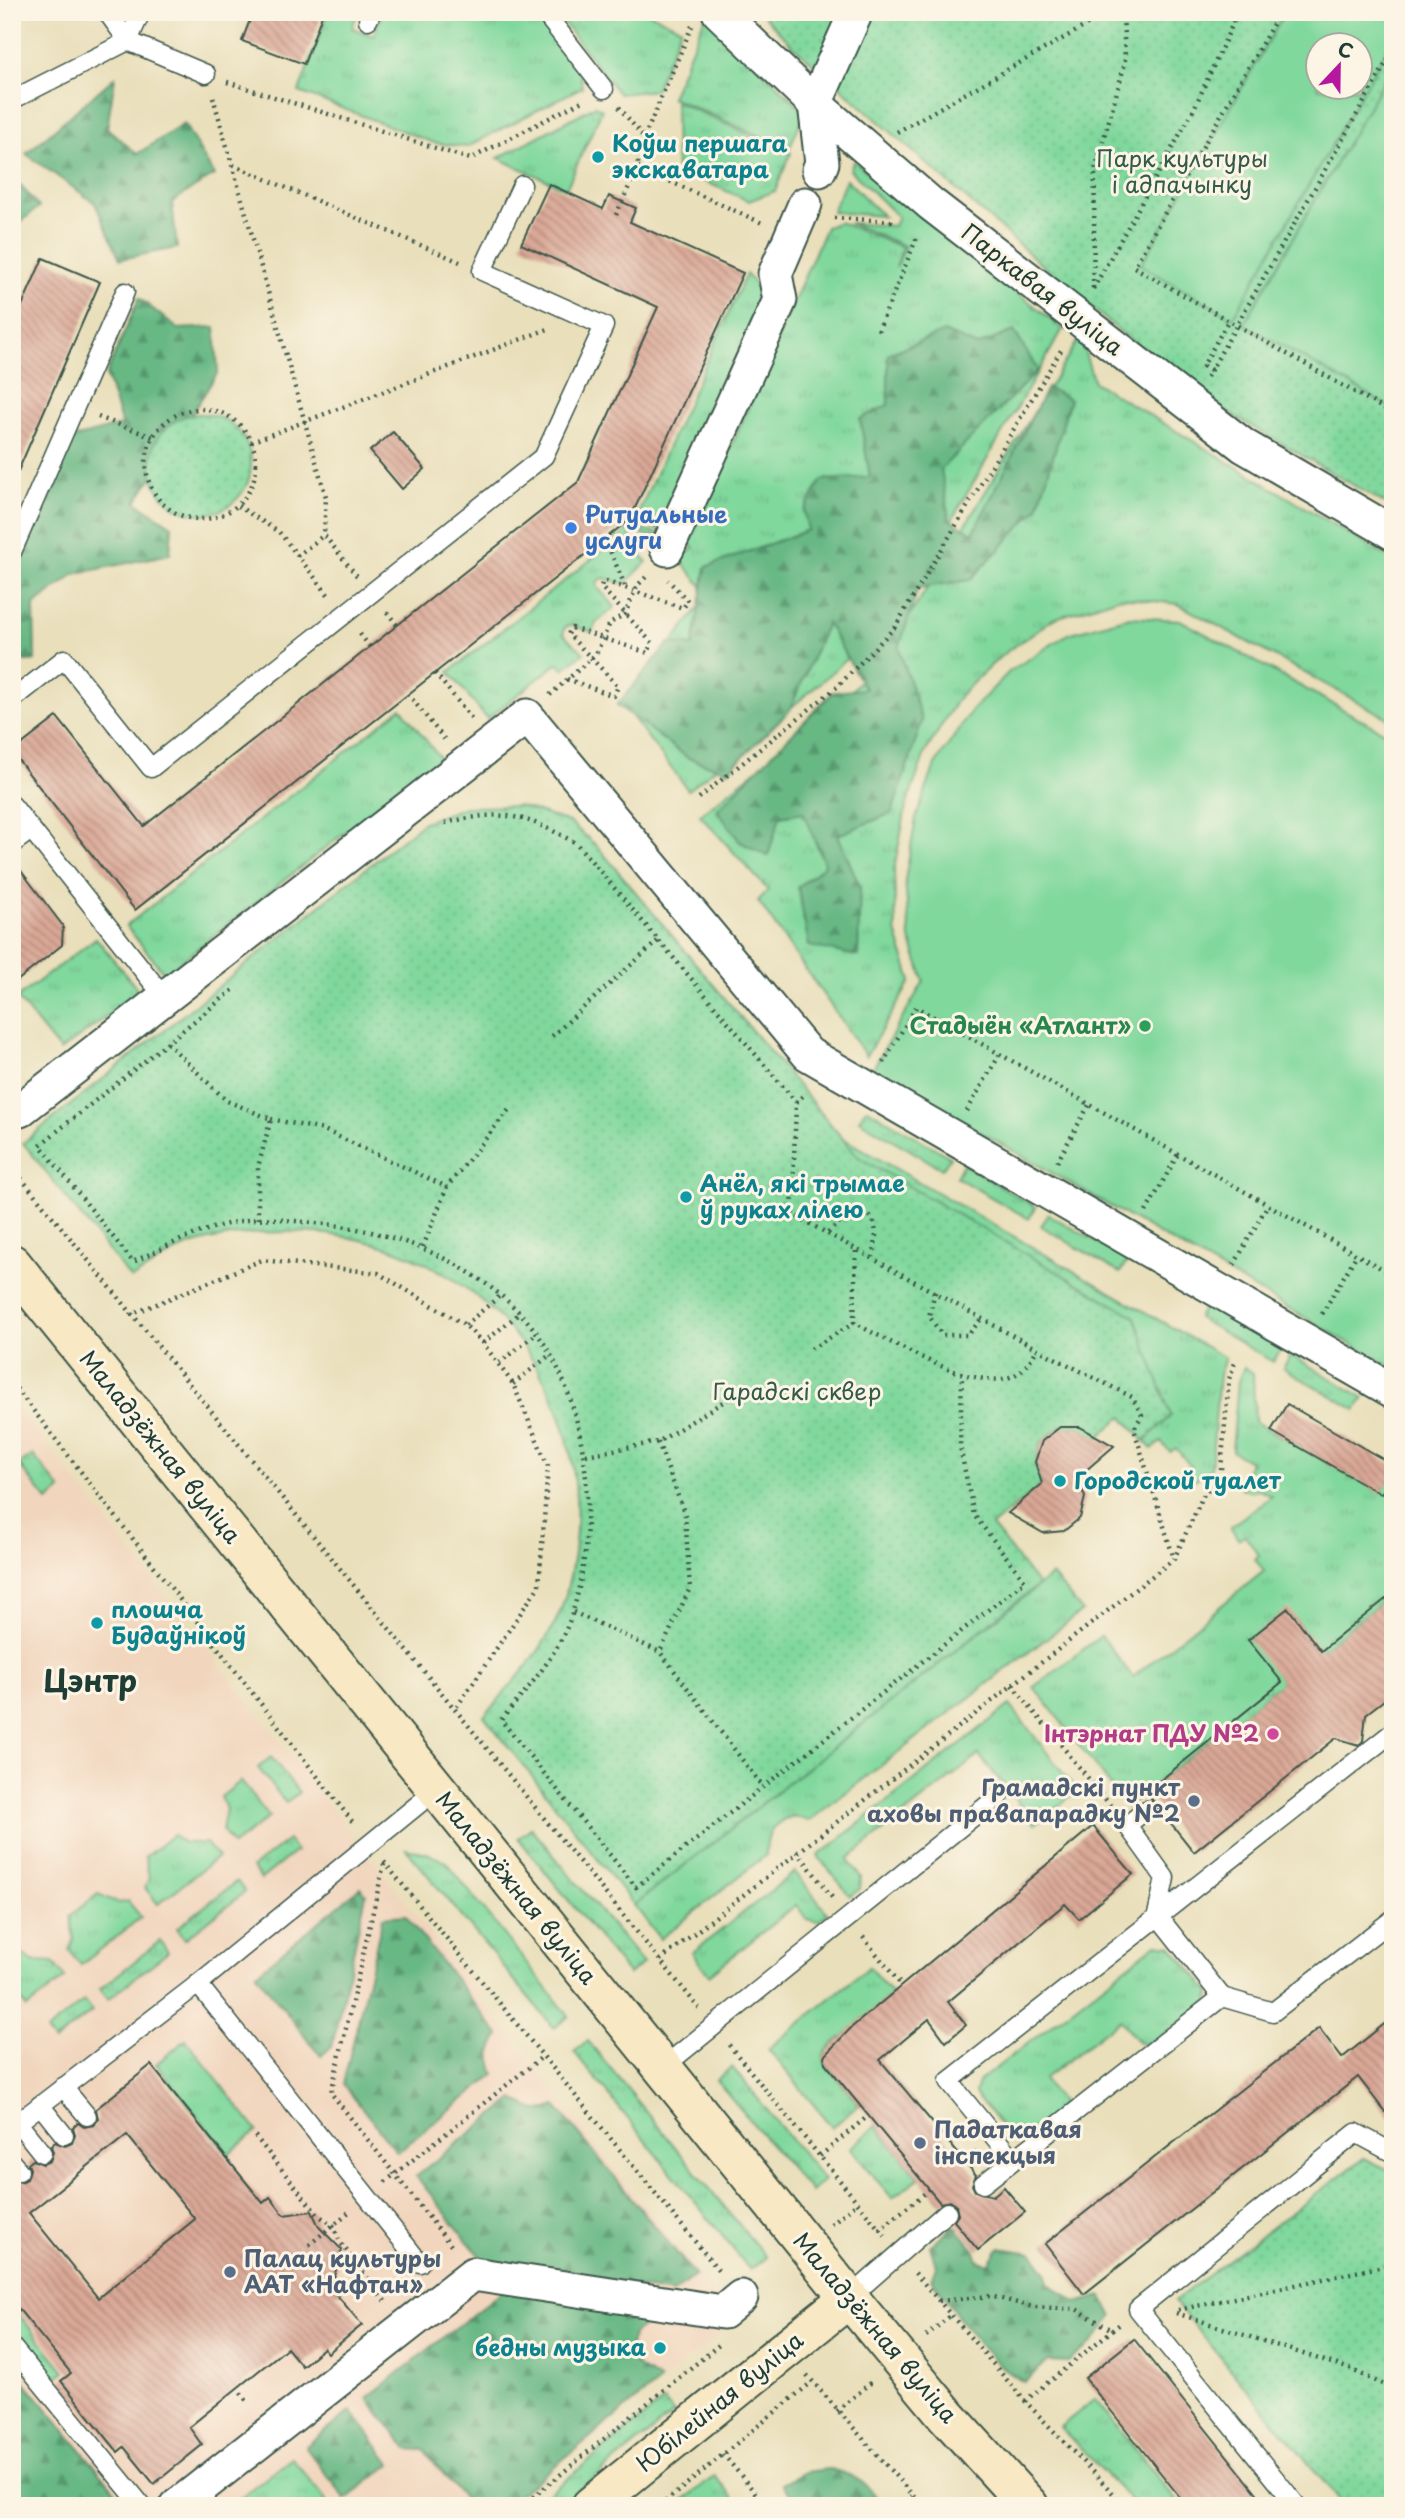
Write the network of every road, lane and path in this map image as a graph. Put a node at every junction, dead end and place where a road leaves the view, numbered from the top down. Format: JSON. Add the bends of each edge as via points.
{"nodes":[{"id":1,"x":107,"y":12,"type":"edge"},
{"id":2,"x":141,"y":12,"type":"edge"},
{"id":3,"x":544,"y":12,"type":"edge"},
{"id":4,"x":719,"y":12,"type":"edge"},
{"id":5,"x":856,"y":12,"type":"edge"},
{"id":6,"x":1111,"y":12,"type":"edge"},
{"id":7,"x":1123,"y":12,"type":"edge"},
{"id":8,"x":1238,"y":12,"type":"edge"},
{"id":9,"x":1280,"y":12,"type":"edge"},
{"id":10,"x":128,"y":41,"type":"junction"},
{"id":11,"x":682,"y":48,"type":"dead end"},
{"id":12,"x":1393,"y":51,"type":"edge"},
{"id":13,"x":206,"y":74,"type":"joint"},
{"id":14,"x":604,"y":89,"type":"joint"},
{"id":15,"x":586,"y":99,"type":"dead end"},
{"id":16,"x":12,"y":100,"type":"edge"},
{"id":17,"x":215,"y":103,"type":"dead end"},
{"id":18,"x":815,"y":104,"type":"junction"},
{"id":19,"x":893,"y":134,"type":"dead end"},
{"id":20,"x":644,"y":138,"type":"junction"},
{"id":21,"x":233,"y":164,"type":"junction"},
{"id":22,"x":638,"y":167,"type":"junction"},
{"id":23,"x":819,"y":170,"type":"dead end"},
{"id":24,"x":522,"y":185,"type":"dead end"},
{"id":25,"x":805,"y":204,"type":"dead end"},
{"id":26,"x":884,"y":209,"type":"dead end"},
{"id":27,"x":616,"y":215,"type":"dead end"},
{"id":28,"x":791,"y":236,"type":"junction"},
{"id":29,"x":912,"y":249,"type":"dead end"},
{"id":30,"x":482,"y":271,"type":"junction"},
{"id":31,"x":125,"y":292,"type":"dead end"},
{"id":32,"x":1085,"y":303,"type":"junction"},
{"id":33,"x":582,"y":316,"type":"junction"},
{"id":34,"x":1228,"y":321,"type":"junction"},
{"id":35,"x":1236,"y":325,"type":"junction"},
{"id":36,"x":878,"y":331,"type":"dead end"},
{"id":37,"x":1214,"y":364,"type":"dead end"},
{"id":38,"x":1211,"y":370,"type":"dead end"},
{"id":39,"x":74,"y":408,"type":"junction"},
{"id":40,"x":1393,"y":414,"type":"edge"},
{"id":41,"x":305,"y":422,"type":"junction"},
{"id":42,"x":153,"y":437,"type":"junction"},
{"id":43,"x":251,"y":442,"type":"junction"},
{"id":44,"x":238,"y":506,"type":"junction"},
{"id":45,"x":1393,"y":533,"type":"edge"},
{"id":46,"x":324,"y":535,"type":"junction"},
{"id":47,"x":605,"y":538,"type":"dead end"},
{"id":48,"x":12,"y":552,"type":"edge"},
{"id":49,"x":297,"y":556,"type":"junction"},
{"id":50,"x":660,"y":566,"type":"junction"},
{"id":51,"x":359,"y":578,"type":"dead end"},
{"id":52,"x":626,"y":588,"type":"junction"},
{"id":53,"x":634,"y":591,"type":"junction"},
{"id":54,"x":332,"y":599,"type":"dead end"},
{"id":55,"x":625,"y":614,"type":"junction"},
{"id":56,"x":602,"y":638,"type":"junction"},
{"id":57,"x":591,"y":658,"type":"junction"},
{"id":58,"x":435,"y":673,"type":"dead end"},
{"id":59,"x":408,"y":694,"type":"dead end"},
{"id":60,"x":12,"y":700,"type":"edge"},
{"id":61,"x":472,"y":718,"type":"dead end"},
{"id":62,"x":445,"y":741,"type":"dead end"},
{"id":63,"x":699,"y":798,"type":"dead end"},
{"id":64,"x":12,"y":805,"type":"edge"},
{"id":65,"x":434,"y":826,"type":"dead end"},
{"id":66,"x":31,"y":830,"type":"junction"},
{"id":67,"x":12,"y":844,"type":"edge"},
{"id":68,"x":660,"y":939,"type":"junction"},
{"id":69,"x":242,"y":982,"type":"dead end"},
{"id":70,"x":153,"y":983,"type":"dead end"},
{"id":71,"x":552,"y":1035,"type":"dead end"},
{"id":72,"x":167,"y":1043,"type":"junction"},
{"id":73,"x":1000,"y":1054,"type":"junction"},
{"id":74,"x":877,"y":1073,"type":"dead end"},
{"id":75,"x":805,"y":1094,"type":"dead end"},
{"id":76,"x":796,"y":1102,"type":"junction"},
{"id":77,"x":1089,"y":1104,"type":"junction"},
{"id":78,"x":510,"y":1107,"type":"dead end"},
{"id":79,"x":12,"y":1109,"type":"edge"},
{"id":80,"x":271,"y":1119,"type":"junction"},
{"id":81,"x":960,"y":1122,"type":"dead end"},
{"id":82,"x":1178,"y":1154,"type":"junction"},
{"id":83,"x":12,"y":1167,"type":"edge"},
{"id":84,"x":1050,"y":1173,"type":"dead end"},
{"id":85,"x":447,"y":1186,"type":"junction"},
{"id":86,"x":1268,"y":1205,"type":"junction"},
{"id":87,"x":258,"y":1219,"type":"junction"},
{"id":88,"x":1139,"y":1224,"type":"dead end"},
{"id":89,"x":828,"y":1233,"type":"junction"},
{"id":90,"x":424,"y":1247,"type":"junction"},
{"id":91,"x":856,"y":1247,"type":"junction"},
{"id":92,"x":1357,"y":1254,"type":"junction"},
{"id":93,"x":873,"y":1257,"type":"junction"},
{"id":94,"x":1228,"y":1275,"type":"dead end"},
{"id":95,"x":1393,"y":1275,"type":"edge"},
{"id":96,"x":19,"y":1284,"type":"edge"},
{"id":97,"x":935,"y":1292,"type":"junction"},
{"id":98,"x":501,"y":1295,"type":"junction"},
{"id":99,"x":520,"y":1313,"type":"junction"},
{"id":100,"x":130,"y":1315,"type":"junction"},
{"id":101,"x":982,"y":1318,"type":"junction"},
{"id":102,"x":854,"y":1323,"type":"junction"},
{"id":103,"x":465,"y":1325,"type":"junction"},
{"id":104,"x":1316,"y":1325,"type":"dead end"},
{"id":105,"x":537,"y":1334,"type":"junction"},
{"id":106,"x":483,"y":1343,"type":"junction"},
{"id":107,"x":811,"y":1349,"type":"dead end"},
{"id":108,"x":1037,"y":1349,"type":"junction"},
{"id":109,"x":550,"y":1355,"type":"junction"},
{"id":110,"x":499,"y":1363,"type":"junction"},
{"id":111,"x":1235,"y":1363,"type":"dead end"},
{"id":112,"x":962,"y":1376,"type":"junction"},
{"id":113,"x":12,"y":1383,"type":"edge"},
{"id":114,"x":513,"y":1384,"type":"junction"},
{"id":115,"x":744,"y":1389,"type":"dead end"},
{"id":116,"x":1393,"y":1391,"type":"edge"},
{"id":117,"x":658,"y":1442,"type":"junction"},
{"id":118,"x":586,"y":1455,"type":"junction"},
{"id":119,"x":1174,"y":1559,"type":"junction"},
{"id":120,"x":573,"y":1612,"type":"junction"},
{"id":121,"x":660,"y":1652,"type":"junction"},
{"id":122,"x":1012,"y":1685,"type":"junction"},
{"id":123,"x":456,"y":1708,"type":"junction"},
{"id":124,"x":1393,"y":1732,"type":"edge"},
{"id":125,"x":763,"y":1787,"type":"junction"},
{"id":126,"x":436,"y":1790,"type":"junction"},
{"id":127,"x":1000,"y":1796,"type":"dead end"},
{"id":128,"x":1146,"y":1810,"type":"dead end"},
{"id":129,"x":1127,"y":1825,"type":"junction"},
{"id":130,"x":369,"y":1844,"type":"junction"},
{"id":131,"x":384,"y":1862,"type":"junction"},
{"id":132,"x":1157,"y":1914,"type":"junction"},
{"id":133,"x":1393,"y":1919,"type":"edge"},
{"id":134,"x":660,"y":1960,"type":"junction"},
{"id":135,"x":884,"y":1964,"type":"dead end"},
{"id":136,"x":198,"y":1984,"type":"junction"},
{"id":137,"x":902,"y":1986,"type":"dead end"},
{"id":138,"x":1222,"y":1997,"type":"junction"},
{"id":139,"x":714,"y":2028,"type":"junction"},
{"id":140,"x":542,"y":2057,"type":"junction"},
{"id":141,"x":662,"y":2068,"type":"junction"},
{"id":142,"x":63,"y":2087,"type":"junction"},
{"id":143,"x":40,"y":2105,"type":"junction"},
{"id":144,"x":87,"y":2116,"type":"dead end"},
{"id":145,"x":868,"y":2116,"type":"dead end"},
{"id":146,"x":15,"y":2125,"type":"edge"},
{"id":147,"x":64,"y":2134,"type":"dead end"},
{"id":148,"x":255,"y":2136,"type":"dead end"},
{"id":149,"x":1393,"y":2152,"type":"edge"},
{"id":150,"x":42,"y":2153,"type":"dead end"},
{"id":151,"x":820,"y":2156,"type":"junction"},
{"id":152,"x":1013,"y":2160,"type":"junction"},
{"id":153,"x":395,"y":2174,"type":"junction"},
{"id":154,"x":983,"y":2184,"type":"dead end"},
{"id":155,"x":929,"y":2190,"type":"dead end"},
{"id":156,"x":368,"y":2197,"type":"junction"},
{"id":157,"x":947,"y":2212,"type":"dead end"},
{"id":158,"x":333,"y":2225,"type":"junction"},
{"id":159,"x":880,"y":2230,"type":"junction"},
{"id":160,"x":309,"y":2245,"type":"dead end"},
{"id":161,"x":898,"y":2252,"type":"junction"},
{"id":162,"x":420,"y":2263,"type":"dead end"},
{"id":163,"x":1393,"y":2264,"type":"edge"},
{"id":164,"x":472,"y":2274,"type":"junction"},
{"id":165,"x":741,"y":2297,"type":"joint"},
{"id":166,"x":849,"y":2298,"type":"junction"},
{"id":167,"x":938,"y":2301,"type":"junction"},
{"id":168,"x":387,"y":2309,"type":"dead end"},
{"id":169,"x":1138,"y":2309,"type":"junction"},
{"id":170,"x":1113,"y":2330,"type":"junction"},
{"id":171,"x":724,"y":2342,"type":"dead end"},
{"id":172,"x":12,"y":2347,"type":"edge"},
{"id":173,"x":785,"y":2350,"type":"junction"},
{"id":174,"x":812,"y":2382,"type":"junction"},
{"id":175,"x":1393,"y":2389,"type":"edge"},
{"id":176,"x":241,"y":2393,"type":"dead end"},
{"id":177,"x":1025,"y":2401,"type":"junction"},
{"id":178,"x":249,"y":2404,"type":"dead end"},
{"id":179,"x":723,"y":2454,"type":"junction"},
{"id":180,"x":757,"y":2495,"type":"dead end"},
{"id":181,"x":912,"y":2496,"type":"junction"},
{"id":182,"x":142,"y":2506,"type":"edge"},
{"id":183,"x":177,"y":2506,"type":"edge"},
{"id":184,"x":522,"y":2506,"type":"edge"},
{"id":185,"x":591,"y":2506,"type":"edge"},
{"id":186,"x":660,"y":2506,"type":"edge"},
{"id":187,"x":901,"y":2506,"type":"edge"},
{"id":188,"x":922,"y":2506,"type":"edge"},
{"id":189,"x":1029,"y":2506,"type":"edge"},
{"id":190,"x":1125,"y":2506,"type":"edge"},
{"id":191,"x":1297,"y":2506,"type":"edge"}],
"edges":[{"from":1,"to":10,"type":"lane"},
{"from":2,"to":10,"type":"lane"},
{"from":3,"to":14,"type":"lane"},
{"from":4,"to":18,"type":"street","name":"Паркавая вуліца"},
{"from":5,"to":18,"type":"street"},
{"from":6,"to":19,"type":"path"},
{"from":7,"to":32,"type":"path","via":[[1125,63],[1095,170]]},
{"from":8,"to":32,"type":"path","via":[[1193,111]]},
{"from":9,"to":34,"type":"path","via":[[1135,267]]},
{"from":10,"to":13,"type":"lane"},
{"from":10,"to":16,"type":"lane"},
{"from":11,"to":20,"type":"path"},
{"from":12,"to":35,"type":"path"},
{"from":13,"to":15,"type":"path","via":[[470,159]]},
{"from":14,"to":20,"type":"path"},
{"from":17,"to":21,"type":"path"},
{"from":18,"to":23,"type":"street"},
{"from":18,"to":32,"type":"street","name":"Паркавая вуліца","via":[[930,204]]},
{"from":20,"to":22,"type":"path"},
{"from":21,"to":30,"type":"path"},
{"from":21,"to":41,"type":"path"},
{"from":22,"to":27,"type":"path"},
{"from":22,"to":28,"type":"path"},
{"from":24,"to":30,"type":"lane"},
{"from":25,"to":28,"type":"street"},
{"from":26,"to":28,"type":"path","via":[[891,221],[837,217]]},
{"from":28,"to":50,"type":"street","via":[[775,274],[780,300]]},
{"from":29,"to":36,"type":"path"},
{"from":30,"to":33,"type":"lane"},
{"from":31,"to":39,"type":"lane"},
{"from":32,"to":45,"type":"street","name":"Паркавая вуліца","via":[[1244,446]]},
{"from":32,"to":63,"type":"path","via":[[895,627],[836,687]]},
{"from":33,"to":41,"type":"path"},
{"from":33,"to":60,"type":"lane","via":[[604,326],[544,456],[150,768],[64,659]]},
{"from":34,"to":35,"type":"path"},
{"from":34,"to":38,"type":"path","via":[[1203,366]]},
{"from":35,"to":37,"type":"path"},
{"from":35,"to":40,"type":"path"},
{"from":39,"to":42,"type":"path"},
{"from":39,"to":48,"type":"lane"},
{"from":41,"to":43,"type":"path"},
{"from":41,"to":46,"type":"path","via":[[326,497]]},
{"from":42,"to":43,"type":"path","via":[[164,423],[195,409],[228,416]]},
{"from":42,"to":44,"type":"path","via":[[146,453],[150,487],[173,512],[207,520]]},
{"from":43,"to":44,"type":"path","via":[[255,476]]},
{"from":44,"to":49,"type":"path","via":[[279,533]]},
{"from":46,"to":49,"type":"path"},
{"from":46,"to":51,"type":"path"},
{"from":47,"to":52,"type":"path"},
{"from":49,"to":54,"type":"path"},
{"from":50,"to":53,"type":"path"},
{"from":50,"to":53,"type":"path","via":[[688,601],[684,608]]},
{"from":52,"to":53,"type":"path"},
{"from":52,"to":55,"type":"path","via":[[605,581],[601,587]]},
{"from":53,"to":55,"type":"path"},
{"from":55,"to":56,"type":"path","via":[[610,623]]},
{"from":55,"to":56,"type":"path","via":[[652,643],[648,653]]},
{"from":56,"to":57,"type":"path"},
{"from":56,"to":57,"type":"path","via":[[568,630]]},
{"from":57,"to":57,"type":"path","via":[[569,678],[614,696],[618,687]]},
{"from":58,"to":61,"type":"path"},
{"from":59,"to":62,"type":"path"},
{"from":64,"to":66,"type":"lane"},
{"from":65,"to":68,"type":"path","via":[[485,814],[534,820],[576,843]]},
{"from":66,"to":67,"type":"lane"},
{"from":66,"to":70,"type":"lane"},
{"from":68,"to":71,"type":"path"},
{"from":68,"to":76,"type":"path"},
{"from":69,"to":72,"type":"path"},
{"from":72,"to":80,"type":"path","via":[[227,1101]]},
{"from":72,"to":87,"type":"path","via":[[40,1145],[133,1262],[200,1230]]},
{"from":73,"to":74,"type":"path","via":[[916,1007]]},
{"from":73,"to":77,"type":"path"},
{"from":73,"to":81,"type":"path"},
{"from":75,"to":76,"type":"path"},
{"from":76,"to":89,"type":"path","via":[[792,1214]]},
{"from":77,"to":82,"type":"path"},
{"from":77,"to":84,"type":"path"},
{"from":78,"to":85,"type":"path"},
{"from":79,"to":116,"type":"street","via":[[20,1110],[527,716],[808,1054]]},
{"from":80,"to":85,"type":"path","via":[[324,1130]]},
{"from":80,"to":87,"type":"path","via":[[258,1167]]},
{"from":82,"to":86,"type":"path"},
{"from":82,"to":88,"type":"path"},
{"from":83,"to":100,"type":"path"},
{"from":85,"to":90,"type":"path"},
{"from":86,"to":92,"type":"path"},
{"from":86,"to":94,"type":"path"},
{"from":87,"to":90,"type":"path","via":[[352,1226]]},
{"from":89,"to":91,"type":"path"},
{"from":89,"to":93,"type":"path","via":[[845,1215],[861,1212],[872,1218],[878,1233]]},
{"from":90,"to":98,"type":"path"},
{"from":91,"to":93,"type":"path"},
{"from":91,"to":102,"type":"path"},
{"from":92,"to":95,"type":"path"},
{"from":92,"to":104,"type":"path"},
{"from":93,"to":97,"type":"path"},
{"from":96,"to":126,"type":"main road","name":"Маладзёжная вуліца"},
{"from":97,"to":101,"type":"path"},
{"from":97,"to":101,"type":"path","via":[[929,1316],[942,1335],[968,1335]]},
{"from":98,"to":99,"type":"path"},
{"from":98,"to":103,"type":"path"},
{"from":99,"to":105,"type":"path"},
{"from":99,"to":106,"type":"path"},
{"from":100,"to":103,"type":"path","via":[[262,1260],[378,1273]]},
{"from":100,"to":123,"type":"path"},
{"from":101,"to":108,"type":"path"},
{"from":102,"to":107,"type":"path"},
{"from":102,"to":112,"type":"path"},
{"from":103,"to":106,"type":"path"},
{"from":105,"to":109,"type":"path"},
{"from":105,"to":110,"type":"path"},
{"from":106,"to":110,"type":"path"},
{"from":108,"to":112,"type":"path","via":[[1028,1366],[1006,1379]]},
{"from":108,"to":119,"type":"path","via":[[1132,1397],[1142,1415],[1134,1429]]},
{"from":109,"to":114,"type":"path"},
{"from":109,"to":118,"type":"path"},
{"from":110,"to":114,"type":"path"},
{"from":111,"to":119,"type":"path","via":[[1229,1379],[1220,1481],[1204,1494]]},
{"from":112,"to":125,"type":"path","via":[[960,1447],[974,1515],[1025,1581]]},
{"from":113,"to":130,"type":"path"},
{"from":114,"to":123,"type":"path","via":[[548,1466],[539,1586]]},
{"from":115,"to":117,"type":"path"},
{"from":117,"to":118,"type":"path"},
{"from":117,"to":121,"type":"path","via":[[685,1515],[690,1588]]},
{"from":118,"to":120,"type":"path","via":[[588,1536]]},
{"from":119,"to":122,"type":"path"},
{"from":120,"to":121,"type":"path"},
{"from":120,"to":125,"type":"path","via":[[544,1670],[501,1720],[636,1887]]},
{"from":121,"to":125,"type":"path"},
{"from":122,"to":129,"type":"path"},
{"from":122,"to":134,"type":"path"},
{"from":123,"to":134,"type":"path"},
{"from":124,"to":132,"type":"lane"},
{"from":126,"to":130,"type":"lane"},
{"from":126,"to":141,"type":"main road","name":"Маладзёжная вуліца"},
{"from":127,"to":139,"type":"lane"},
{"from":128,"to":129,"type":"lane"},
{"from":129,"to":132,"type":"lane","via":[[1166,1878]]},
{"from":130,"to":131,"type":"path"},
{"from":130,"to":136,"type":"lane"},
{"from":131,"to":140,"type":"path"},
{"from":131,"to":153,"type":"path","via":[[331,2093]]},
{"from":132,"to":138,"type":"lane"},
{"from":132,"to":152,"type":"lane","via":[[949,2081]]},
{"from":133,"to":138,"type":"lane","via":[[1273,2012]]},
{"from":134,"to":139,"type":"path"},
{"from":135,"to":137,"type":"path"},
{"from":136,"to":142,"type":"lane"},
{"from":136,"to":156,"type":"lane"},
{"from":138,"to":152,"type":"lane"},
{"from":139,"to":141,"type":"lane"},
{"from":139,"to":151,"type":"path"},
{"from":140,"to":153,"type":"path"},
{"from":140,"to":165,"type":"path"},
{"from":141,"to":166,"type":"main road","name":"Маладзёжная вуліца"},
{"from":142,"to":143,"type":"lane"},
{"from":142,"to":144,"type":"lane"},
{"from":143,"to":146,"type":"lane"},
{"from":143,"to":147,"type":"lane"},
{"from":145,"to":151,"type":"path"},
{"from":146,"to":150,"type":"lane"},
{"from":148,"to":158,"type":"path","via":[[318,2215]]},
{"from":149,"to":169,"type":"lane","via":[[1356,2133]]},
{"from":151,"to":159,"type":"path"},
{"from":152,"to":154,"type":"lane"},
{"from":153,"to":156,"type":"path"},
{"from":153,"to":164,"type":"path"},
{"from":155,"to":159,"type":"path"},
{"from":156,"to":158,"type":"path"},
{"from":156,"to":162,"type":"lane"},
{"from":157,"to":161,"type":"lane"},
{"from":158,"to":160,"type":"path"},
{"from":158,"to":168,"type":"path"},
{"from":159,"to":161,"type":"path"},
{"from":161,"to":166,"type":"lane"},
{"from":161,"to":167,"type":"path"},
{"from":163,"to":175,"type":"path","via":[[1170,2312],[1350,2369]]},
{"from":164,"to":165,"type":"street","via":[[723,2312]]},
{"from":164,"to":183,"type":"street"},
{"from":166,"to":173,"type":"main road","name":"Юбілейная вуліца"},
{"from":166,"to":189,"type":"main road","name":"Маладзёжная вуліца"},
{"from":167,"to":170,"type":"path","via":[[990,2296],[1033,2308],[1076,2309]]},
{"from":167,"to":177,"type":"path"},
{"from":169,"to":170,"type":"path"},
{"from":169,"to":191,"type":"lane"},
{"from":170,"to":177,"type":"path"},
{"from":171,"to":184,"type":"path"},
{"from":172,"to":182,"type":"lane"},
{"from":173,"to":174,"type":"path"},
{"from":173,"to":185,"type":"main road","name":"Юбілейная вуліца"},
{"from":174,"to":179,"type":"path"},
{"from":174,"to":181,"type":"path"},
{"from":176,"to":178,"type":"path"},
{"from":177,"to":190,"type":"path"},
{"from":179,"to":180,"type":"path"},
{"from":179,"to":186,"type":"path"},
{"from":181,"to":187,"type":"path"},
{"from":181,"to":188,"type":"path"}]}
